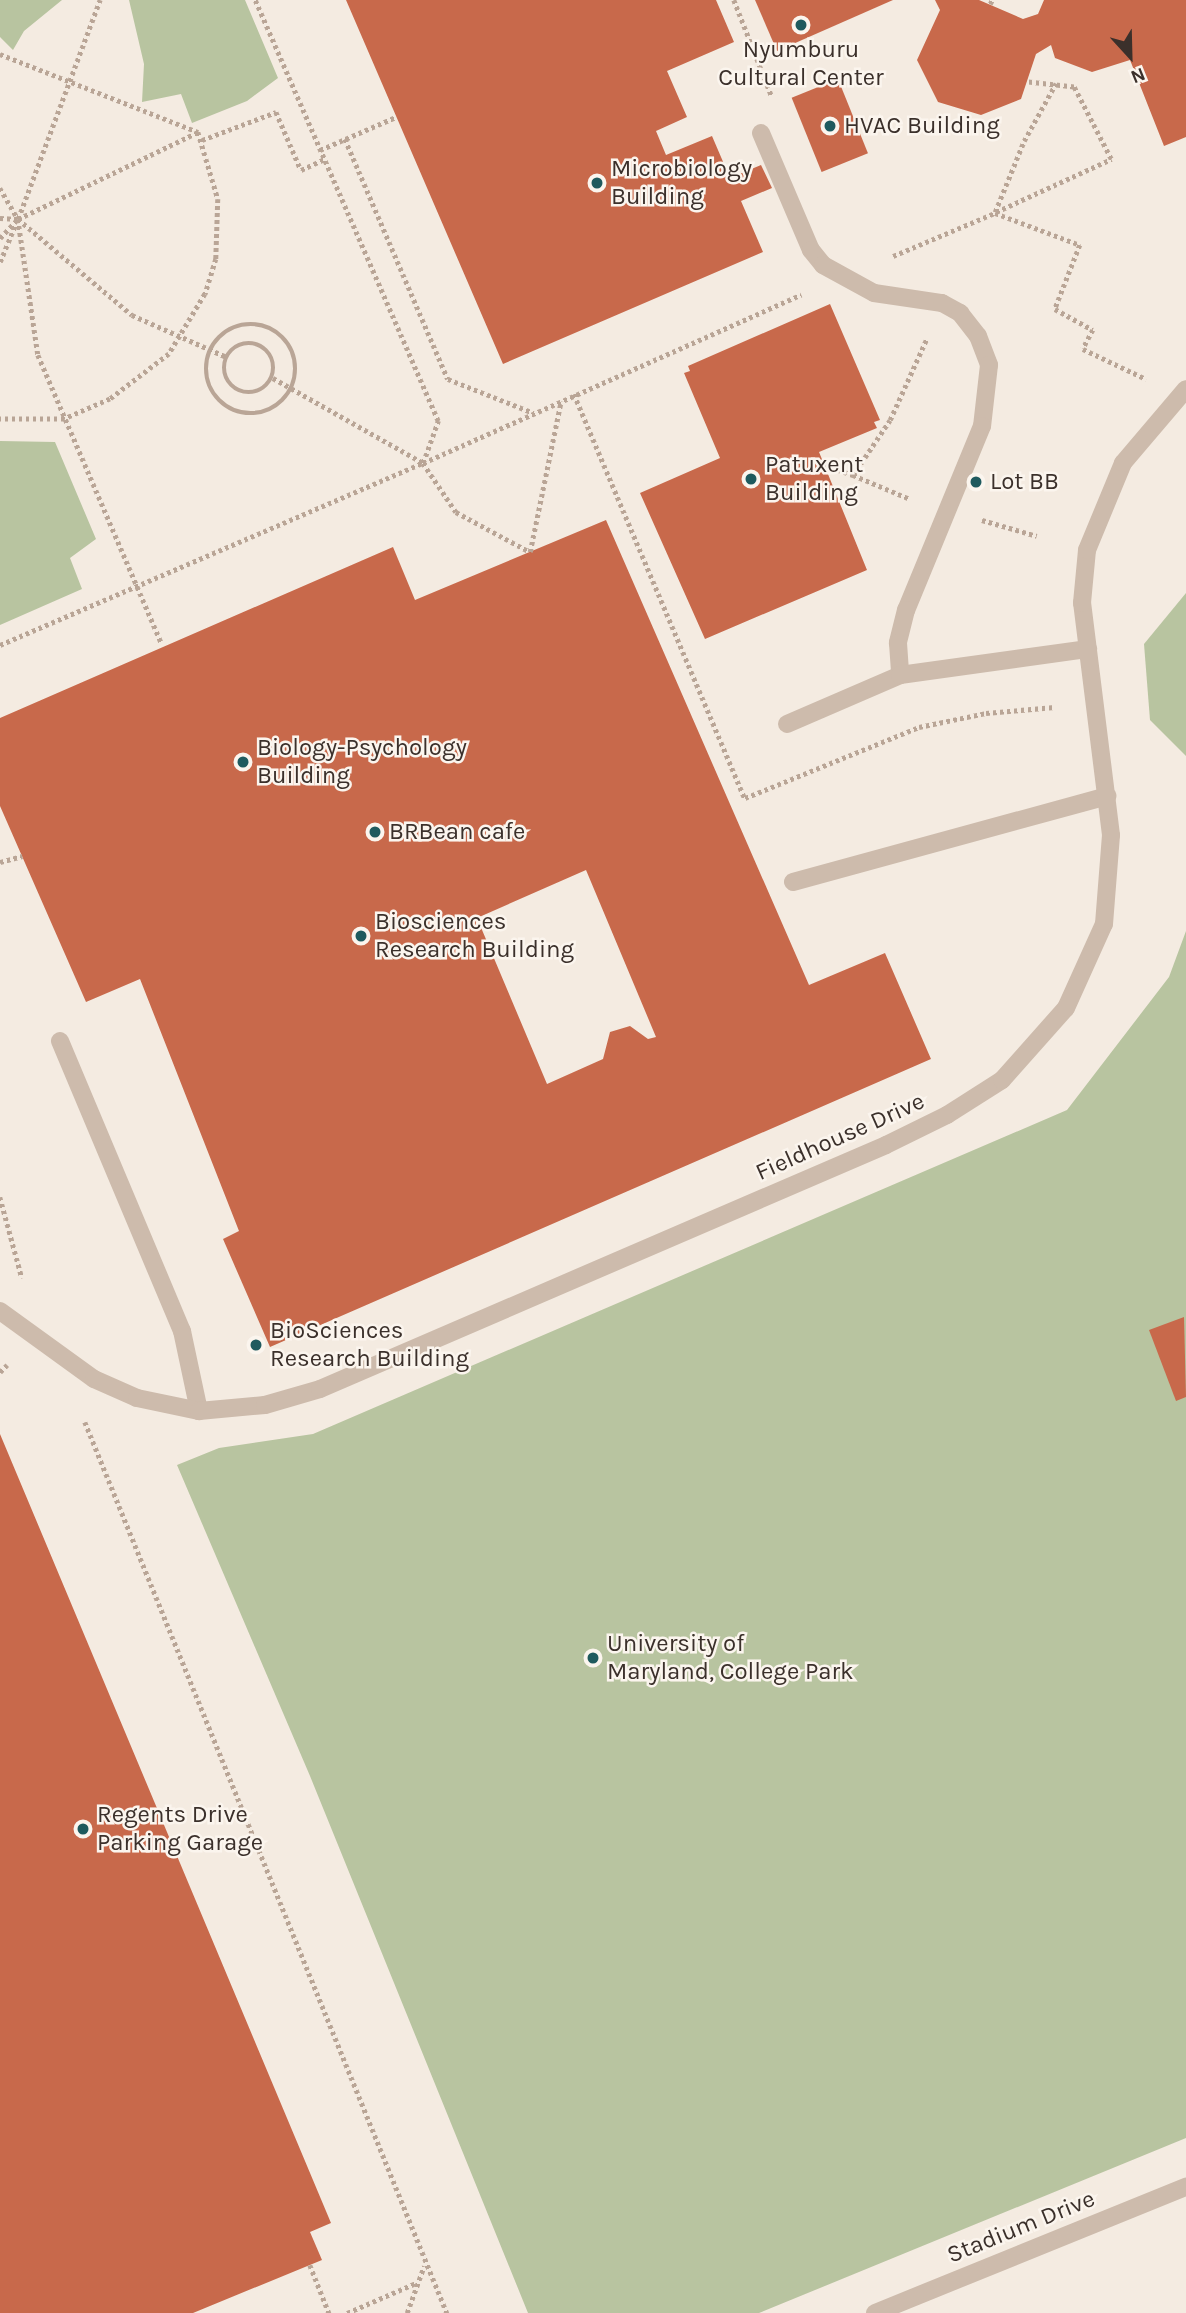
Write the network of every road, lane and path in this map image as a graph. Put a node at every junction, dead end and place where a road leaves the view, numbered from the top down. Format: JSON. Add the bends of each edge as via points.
{"nodes":[{"id":1,"x":100,"y":0,"type":"edge"},
{"id":2,"x":255,"y":0,"type":"edge"},
{"id":3,"x":0,"y":54,"type":"edge"},
{"id":4,"x":70,"y":80,"type":"junction"},
{"id":5,"x":1028,"y":82,"type":"dead end"},
{"id":6,"x":1056,"y":83,"type":"junction"},
{"id":7,"x":396,"y":117,"type":"dead end"},
{"id":8,"x":198,"y":132,"type":"junction"},
{"id":9,"x":761,"y":133,"type":"dead end"},
{"id":10,"x":345,"y":139,"type":"junction"},
{"id":11,"x":202,"y":140,"type":"junction"},
{"id":12,"x":320,"y":150,"type":"junction"},
{"id":13,"x":325,"y":159,"type":"junction"},
{"id":14,"x":0,"y":188,"type":"edge"},
{"id":15,"x":995,"y":213,"type":"junction"},
{"id":16,"x":0,"y":218,"type":"edge"},
{"id":17,"x":18,"y":219,"type":"junction"},
{"id":18,"x":0,"y":238,"type":"edge"},
{"id":19,"x":0,"y":262,"type":"edge"},
{"id":20,"x":842,"y":277,"type":"junction"},
{"id":21,"x":944,"y":306,"type":"junction"},
{"id":22,"x":182,"y":339,"type":"junction"},
{"id":23,"x":208,"y":351,"type":"junction"},
{"id":24,"x":227,"y":357,"type":"junction"},
{"id":25,"x":273,"y":378,"type":"junction"},
{"id":26,"x":1149,"y":381,"type":"dead end"},
{"id":27,"x":295,"y":388,"type":"junction"},
{"id":28,"x":1186,"y":389,"type":"edge"},
{"id":29,"x":574,"y":394,"type":"junction"},
{"id":30,"x":561,"y":401,"type":"junction"},
{"id":31,"x":535,"y":413,"type":"junction"},
{"id":32,"x":0,"y":419,"type":"edge"},
{"id":33,"x":64,"y":419,"type":"junction"},
{"id":34,"x":423,"y":463,"type":"junction"},
{"id":35,"x":824,"y":466,"type":"dead end"},
{"id":36,"x":853,"y":475,"type":"junction"},
{"id":37,"x":950,"y":511,"type":"junction"},
{"id":38,"x":1010,"y":528,"type":"dead end"},
{"id":39,"x":1037,"y":536,"type":"dead end"},
{"id":40,"x":134,"y":585,"type":"junction"},
{"id":41,"x":162,"y":644,"type":"dead end"},
{"id":42,"x":0,"y":645,"type":"edge"},
{"id":43,"x":1088,"y":649,"type":"junction"},
{"id":44,"x":900,"y":675,"type":"junction"},
{"id":45,"x":1055,"y":707,"type":"dead end"},
{"id":46,"x":788,"y":724,"type":"dead end"},
{"id":47,"x":1107,"y":796,"type":"junction"},
{"id":48,"x":22,"y":856,"type":"dead end"},
{"id":49,"x":0,"y":862,"type":"edge"},
{"id":50,"x":793,"y":882,"type":"dead end"},
{"id":51,"x":60,"y":1041,"type":"dead end"},
{"id":52,"x":0,"y":1197,"type":"edge"},
{"id":53,"x":22,"y":1278,"type":"dead end"},
{"id":54,"x":0,"y":1311,"type":"edge"},
{"id":55,"x":7,"y":1365,"type":"dead end"},
{"id":56,"x":0,"y":1372,"type":"edge"},
{"id":57,"x":199,"y":1411,"type":"junction"},
{"id":58,"x":85,"y":1422,"type":"dead end"},
{"id":59,"x":1186,"y":2187,"type":"edge"},
{"id":60,"x":310,"y":2265,"type":"dead end"},
{"id":61,"x":424,"y":2266,"type":"junction"},
{"id":62,"x":416,"y":2283,"type":"junction"},
{"id":63,"x":329,"y":2313,"type":"edge"},
{"id":64,"x":347,"y":2313,"type":"edge"},
{"id":65,"x":407,"y":2313,"type":"edge"},
{"id":66,"x":447,"y":2313,"type":"edge"},
{"id":67,"x":875,"y":2313,"type":"edge"}],
"edges":[{"from":1,"to":4,"type":"path"},
{"from":2,"to":12,"type":"path"},
{"from":3,"to":4,"type":"path"},
{"from":4,"to":8,"type":"path"},
{"from":4,"to":17,"type":"path"},
{"from":5,"to":6,"type":"path"},
{"from":6,"to":15,"type":"path","via":[[1024,141]]},
{"from":6,"to":15,"type":"path","via":[[1074,87],[1111,159]]},
{"from":7,"to":10,"type":"path"},
{"from":8,"to":11,"type":"path"},
{"from":8,"to":17,"type":"path"},
{"from":9,"to":20,"type":"street","via":[[811,250]]},
{"from":10,"to":12,"type":"path"},
{"from":10,"to":31,"type":"path","via":[[448,379]]},
{"from":11,"to":13,"type":"path","via":[[276,112],[301,170]]},
{"from":11,"to":22,"type":"path","via":[[218,199],[216,259]]},
{"from":12,"to":13,"type":"path"},
{"from":13,"to":34,"type":"path","via":[[438,421]]},
{"from":14,"to":17,"type":"path"},
{"from":15,"to":20,"type":"path"},
{"from":15,"to":26,"type":"path","via":[[1080,245],[1055,309],[1093,330],[1083,349]]},
{"from":16,"to":17,"type":"path"},
{"from":17,"to":18,"type":"path"},
{"from":17,"to":19,"type":"path"},
{"from":17,"to":22,"type":"path","via":[[132,315]]},
{"from":17,"to":33,"type":"path","via":[[38,355]]},
{"from":20,"to":21,"type":"street","via":[[874,293]]},
{"from":20,"to":29,"type":"path"},
{"from":21,"to":36,"type":"path","via":[[890,420]]},
{"from":21,"to":37,"type":"street","via":[[960,313],[978,336],[989,365],[982,426]]},
{"from":22,"to":23,"type":"path"},
{"from":22,"to":33,"type":"path","via":[[151,371],[110,399]]},
{"from":23,"to":24,"type":"path"},
{"from":23,"to":27,"type":"path","via":[[205,376],[220,405],[253,415]]},
{"from":23,"to":27,"type":"path","via":[[229,330],[267,323],[289,342],[298,368]]},
{"from":24,"to":25,"type":"path","via":[[240,345],[257,344],[272,357]]},
{"from":24,"to":25,"type":"path","via":[[225,376],[237,389],[252,392]]},
{"from":25,"to":27,"type":"path"},
{"from":27,"to":34,"type":"path"},
{"from":28,"to":43,"type":"street","name":"Fieldhouse Drive","via":[[1122,463],[1098,514],[1082,603]]},
{"from":29,"to":30,"type":"path"},
{"from":29,"to":45,"type":"path","via":[[745,798],[919,727],[986,713]]},
{"from":30,"to":31,"type":"path"},
{"from":30,"to":34,"type":"path","via":[[530,552],[456,512]]},
{"from":31,"to":34,"type":"path"},
{"from":32,"to":33,"type":"path"},
{"from":33,"to":40,"type":"path"},
{"from":34,"to":40,"type":"path"},
{"from":35,"to":36,"type":"path"},
{"from":36,"to":37,"type":"path"},
{"from":37,"to":44,"type":"street","via":[[906,610],[898,643]]},
{"from":38,"to":39,"type":"path"},
{"from":40,"to":41,"type":"path"},
{"from":40,"to":42,"type":"path"},
{"from":43,"to":44,"type":"street"},
{"from":43,"to":47,"type":"street","name":"Fieldhouse Drive"},
{"from":44,"to":46,"type":"street"},
{"from":47,"to":50,"type":"street"},
{"from":47,"to":57,"type":"street","name":"Fieldhouse Drive","via":[[1110,887],[1104,924],[1066,1008],[1002,1080],[947,1115],[886,1145],[320,1389],[265,1405]]},
{"from":48,"to":49,"type":"path"},
{"from":51,"to":57,"type":"street","via":[[183,1331]]},
{"from":52,"to":53,"type":"path"},
{"from":54,"to":57,"type":"street","name":"Fieldhouse Drive","via":[[94,1379],[137,1398]]},
{"from":55,"to":56,"type":"path"},
{"from":58,"to":61,"type":"path"},
{"from":59,"to":67,"type":"street","name":"Stadium Drive"},
{"from":60,"to":63,"type":"path"},
{"from":61,"to":62,"type":"path"},
{"from":61,"to":66,"type":"path"},
{"from":62,"to":64,"type":"path"},
{"from":62,"to":65,"type":"path"}]}
